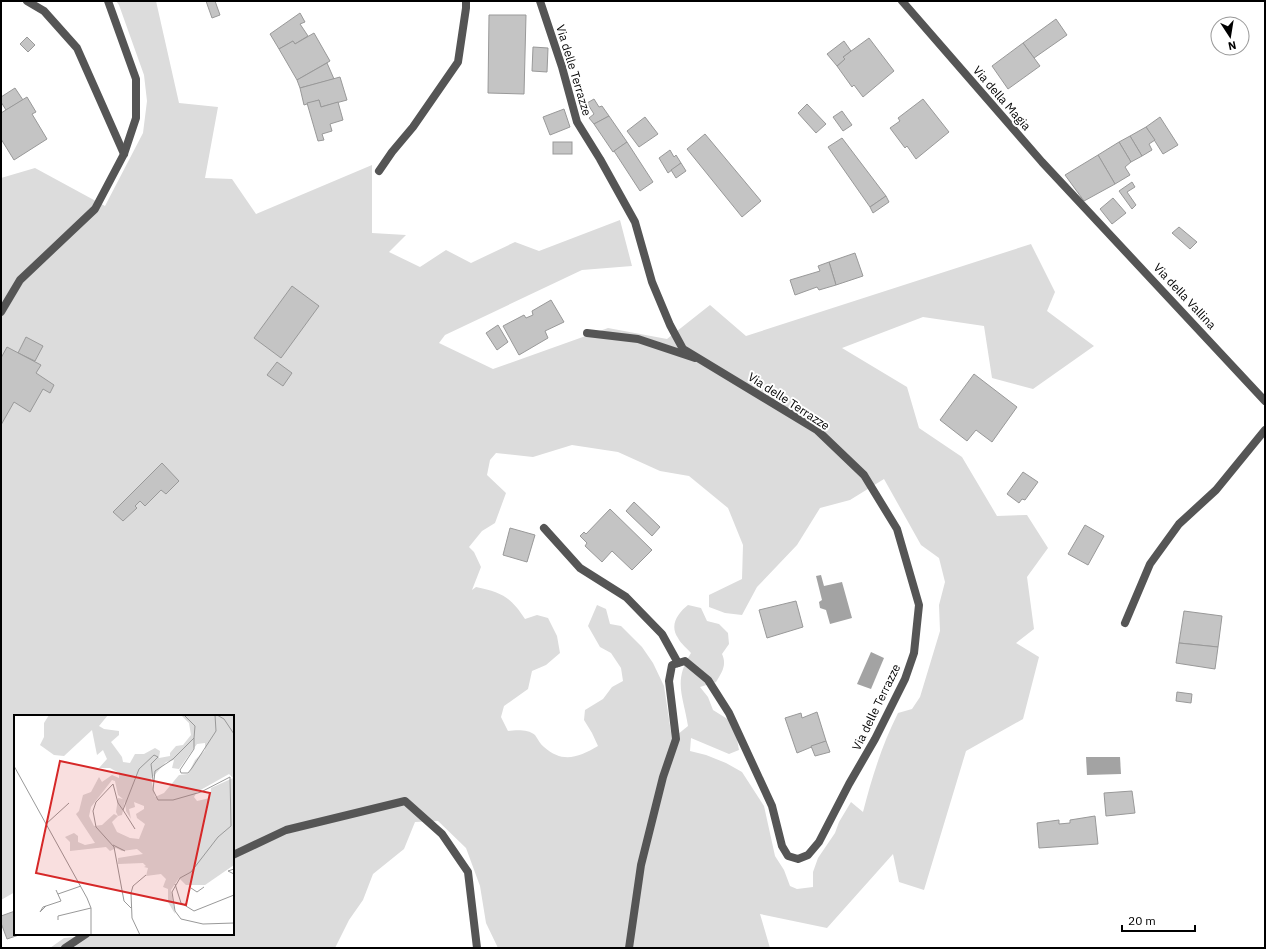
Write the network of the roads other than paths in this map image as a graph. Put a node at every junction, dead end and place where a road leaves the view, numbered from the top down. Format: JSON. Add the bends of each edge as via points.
{"nodes":[{"id":1,"x":27,"y":1,"type":"edge"},
{"id":2,"x":108,"y":1,"type":"edge"},
{"id":3,"x":466,"y":1,"type":"edge"},
{"id":4,"x":540,"y":1,"type":"edge"},
{"id":5,"x":902,"y":1,"type":"edge"},
{"id":6,"x":124,"y":154,"type":"junction"},
{"id":7,"x":380,"y":171,"type":"dead end"},
{"id":8,"x":1086,"y":210,"type":"joint"},
{"id":9,"x":1,"y":312,"type":"edge"},
{"id":10,"x":587,"y":334,"type":"dead end"},
{"id":11,"x":698,"y":359,"type":"junction"},
{"id":12,"x":1265,"y":401,"type":"edge"},
{"id":13,"x":1265,"y":430,"type":"edge"},
{"id":14,"x":544,"y":528,"type":"dead end"},
{"id":15,"x":1125,"y":623,"type":"dead end"},
{"id":16,"x":678,"y":663,"type":"junction"},
{"id":17,"x":234,"y":855,"type":"edge"},
{"id":18,"x":84,"y":935,"type":"edge"},
{"id":19,"x":65,"y":948,"type":"edge"},
{"id":20,"x":477,"y":948,"type":"edge"},
{"id":21,"x":629,"y":948,"type":"edge"}],
"edges":[{"from":1,"to":6,"type":"street","via":[[44,11],[77,48]]},
{"from":2,"to":6,"type":"street","via":[[136,79],[136,118]]},
{"from":3,"to":7,"type":"street","via":[[458,62]]},
{"from":4,"to":11,"type":"street","name":"Via delle Terrazze","via":[[577,122],[635,222],[652,282],[670,324],[683,349]]},
{"from":5,"to":8,"type":"street","name":"Via della Magia"},
{"from":6,"to":9,"type":"street","via":[[95,209],[20,280]]},
{"from":8,"to":12,"type":"street","name":"Via della Vallina"},
{"from":10,"to":11,"type":"street","via":[[638,339]]},
{"from":11,"to":16,"type":"street","name":"Via delle Terrazze","via":[[817,430],[864,475],[897,529],[919,605],[914,653],[905,679],[819,842],[808,855],[798,859],[788,856],[782,846],[772,806],[729,713],[708,680],[685,661]]},
{"from":13,"to":15,"type":"street","via":[[1216,490],[1178,524],[1150,564]]},
{"from":14,"to":16,"type":"street","via":[[580,568],[631,602],[662,634]]},
{"from":16,"to":21,"type":"street","via":[[672,665],[669,681],[676,739],[663,777],[641,865]]},
{"from":17,"to":20,"type":"street","via":[[286,830],[405,801],[442,834],[468,872]]},
{"from":18,"to":19,"type":"street"}]}
